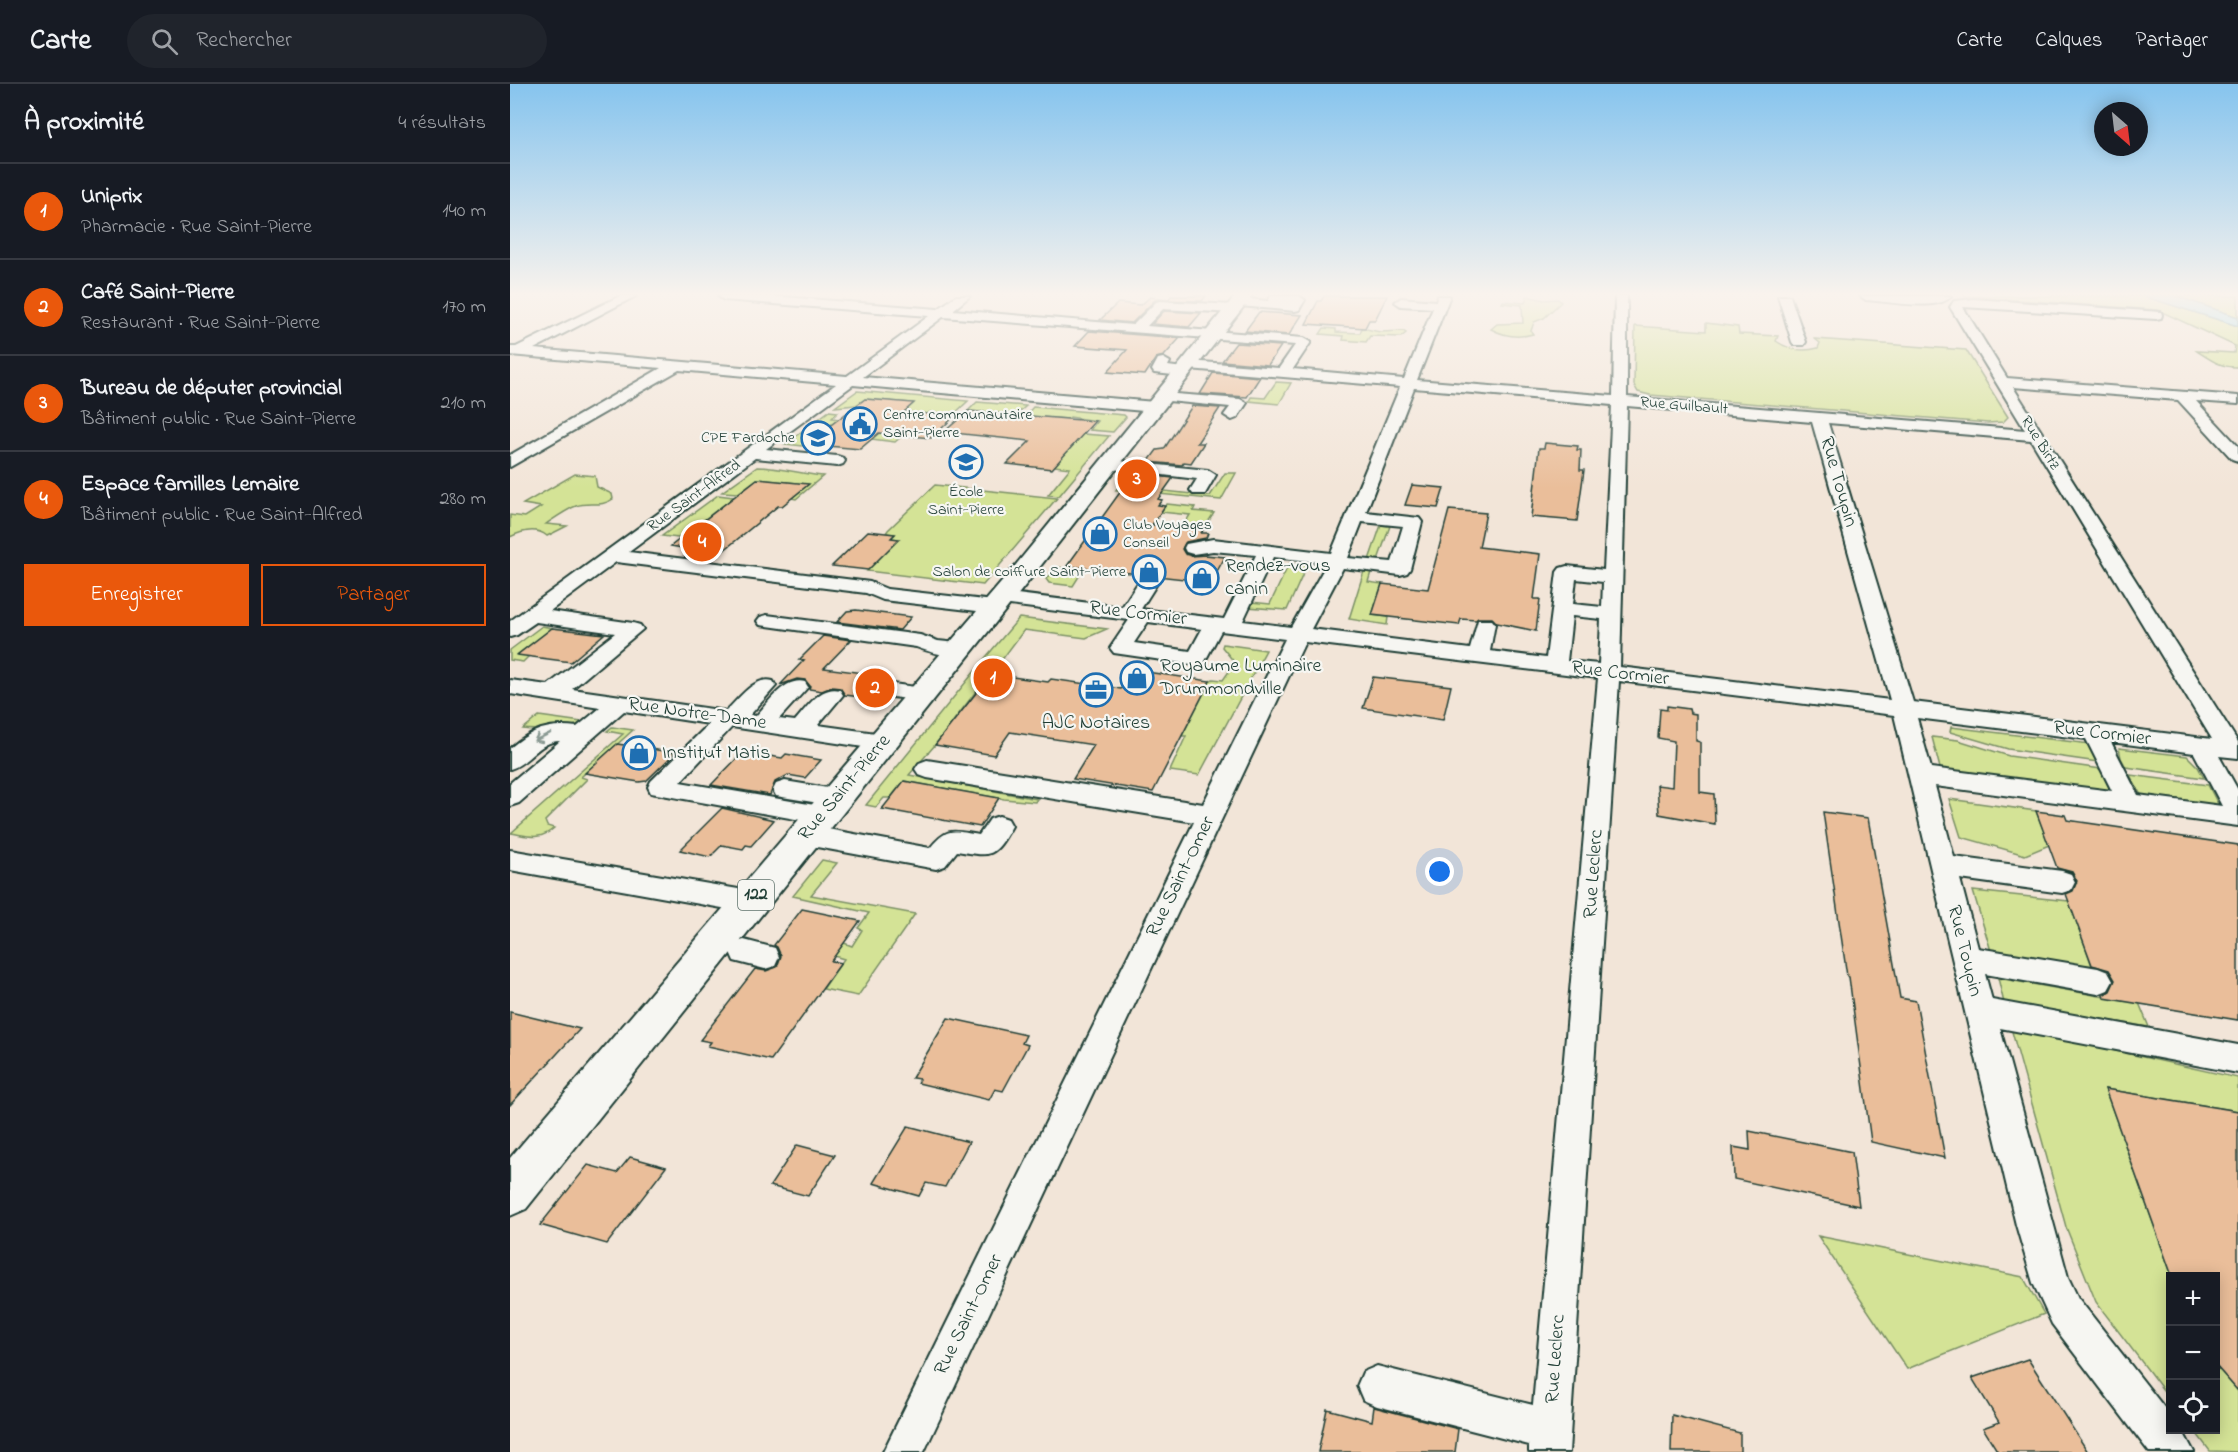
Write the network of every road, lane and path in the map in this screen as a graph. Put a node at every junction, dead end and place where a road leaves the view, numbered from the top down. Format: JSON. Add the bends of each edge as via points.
{"nodes":[{"id":1,"x":612,"y":360,"type":"edge"},
{"id":2,"x":878,"y":360,"type":"edge"},
{"id":3,"x":1193,"y":360,"type":"edge"},
{"id":4,"x":1292,"y":360,"type":"edge"},
{"id":5,"x":1417,"y":360,"type":"edge"},
{"id":6,"x":1620,"y":360,"type":"edge"},
{"id":7,"x":1989,"y":360,"type":"edge"},
{"id":8,"x":1163,"y":362,"type":"dead end"},
{"id":9,"x":677,"y":365,"type":"junction"},
{"id":10,"x":1186,"y":368,"type":"junction"},
{"id":11,"x":1257,"y":370,"type":"junction"},
{"id":12,"x":1284,"y":372,"type":"junction"},
{"id":13,"x":851,"y":380,"type":"junction"},
{"id":14,"x":2003,"y":382,"type":"junction"},
{"id":15,"x":1408,"y":383,"type":"junction"},
{"id":16,"x":1247,"y":385,"type":"dead end"},
{"id":17,"x":2183,"y":396,"type":"junction"},
{"id":18,"x":2238,"y":400,"type":"edge"},
{"id":19,"x":1620,"y":401,"type":"junction"},
{"id":20,"x":1159,"y":402,"type":"junction"},
{"id":21,"x":1232,"y":416,"type":"dead end"},
{"id":22,"x":1818,"y":418,"type":"junction"},
{"id":23,"x":2035,"y":435,"type":"junction"},
{"id":24,"x":753,"y":453,"type":"junction"},
{"id":25,"x":2238,"y":456,"type":"edge"},
{"id":26,"x":837,"y":461,"type":"dead end"},
{"id":27,"x":510,"y":462,"type":"edge"},
{"id":28,"x":1109,"y":465,"type":"junction"},
{"id":29,"x":1199,"y":490,"type":"dead end"},
{"id":30,"x":1356,"y":516,"type":"junction"},
{"id":31,"x":1193,"y":548,"type":"dead end"},
{"id":32,"x":1268,"y":551,"type":"junction"},
{"id":33,"x":613,"y":556,"type":"junction"},
{"id":34,"x":1338,"y":560,"type":"junction"},
{"id":35,"x":1612,"y":577,"type":"junction"},
{"id":36,"x":1148,"y":582,"type":"dead end"},
{"id":37,"x":998,"y":602,"type":"junction"},
{"id":38,"x":1563,"y":609,"type":"junction"},
{"id":39,"x":1135,"y":614,"type":"junction"},
{"id":40,"x":1611,"y":614,"type":"junction"},
{"id":41,"x":532,"y":615,"type":"junction"},
{"id":42,"x":767,"y":621,"type":"dead end"},
{"id":43,"x":1485,"y":624,"type":"dead end"},
{"id":44,"x":1223,"y":625,"type":"junction"},
{"id":45,"x":510,"y":631,"type":"edge"},
{"id":46,"x":1298,"y":634,"type":"junction"},
{"id":47,"x":960,"y":649,"type":"junction"},
{"id":48,"x":1479,"y":656,"type":"junction"},
{"id":49,"x":1556,"y":666,"type":"junction"},
{"id":50,"x":1609,"y":673,"type":"junction"},
{"id":51,"x":765,"y":686,"type":"dead end"},
{"id":52,"x":510,"y":687,"type":"edge"},
{"id":53,"x":797,"y":687,"type":"dead end"},
{"id":54,"x":885,"y":690,"type":"dead end"},
{"id":55,"x":553,"y":693,"type":"junction"},
{"id":56,"x":923,"y":694,"type":"junction"},
{"id":57,"x":832,"y":695,"type":"dead end"},
{"id":58,"x":620,"y":703,"type":"junction"},
{"id":59,"x":1904,"y":710,"type":"junction"},
{"id":60,"x":730,"y":719,"type":"junction"},
{"id":61,"x":762,"y":723,"type":"junction"},
{"id":62,"x":800,"y":730,"type":"junction"},
{"id":63,"x":2095,"y":733,"type":"junction"},
{"id":64,"x":581,"y":736,"type":"junction"},
{"id":65,"x":884,"y":742,"type":"junction"},
{"id":66,"x":2202,"y":746,"type":"junction"},
{"id":67,"x":2234,"y":750,"type":"edge"},
{"id":68,"x":510,"y":760,"type":"edge"},
{"id":69,"x":927,"y":769,"type":"dead end"},
{"id":70,"x":1920,"y":775,"type":"junction"},
{"id":71,"x":785,"y":790,"type":"dead end"},
{"id":72,"x":510,"y":798,"type":"edge"},
{"id":73,"x":2130,"y":803,"type":"junction"},
{"id":74,"x":2238,"y":812,"type":"edge"},
{"id":75,"x":1211,"y":814,"type":"junction"},
{"id":76,"x":822,"y":816,"type":"junction"},
{"id":77,"x":2238,"y":817,"type":"edge"},
{"id":78,"x":999,"y":826,"type":"dead end"},
{"id":79,"x":510,"y":860,"type":"edge"},
{"id":80,"x":1943,"y":866,"type":"junction"},
{"id":81,"x":2062,"y":882,"type":"dead end"},
{"id":82,"x":750,"y":902,"type":"junction"},
{"id":83,"x":1966,"y":958,"type":"junction"},
{"id":84,"x":2098,"y":981,"type":"dead end"},
{"id":85,"x":1980,"y":1011,"type":"junction"},
{"id":86,"x":2238,"y":1059,"type":"edge"},
{"id":87,"x":510,"y":1193,"type":"edge"},
{"id":88,"x":1377,"y":1386,"type":"dead end"},
{"id":89,"x":1550,"y":1441,"type":"edge"},
{"id":90,"x":903,"y":1452,"type":"edge"},
{"id":91,"x":2174,"y":1452,"type":"edge"}],
"edges":[{"from":1,"to":9,"type":"street"},
{"from":2,"to":13,"type":"street","name":"Rue Saint-Alfred"},
{"from":3,"to":10,"type":"main road","name":"Rue Saint-Pierre","number":"122"},
{"from":4,"to":12,"type":"street"},
{"from":5,"to":15,"type":"street","name":"Rue Saint-Omer"},
{"from":6,"to":19,"type":"street","name":"Rue Leclerc"},
{"from":7,"to":14,"type":"street","name":"Rue Birtz"},
{"from":8,"to":10,"type":"street","name":"Rue Guilbault","via":[[1159,370]]},
{"from":9,"to":13,"type":"street"},
{"from":9,"to":27,"type":"street"},
{"from":10,"to":11,"type":"street","name":"Rue Guilbault"},
{"from":10,"to":20,"type":"main road","name":"Rue Saint-Pierre","number":"122"},
{"from":11,"to":12,"type":"street","name":"Rue Guilbault"},
{"from":11,"to":16,"type":"street"},
{"from":12,"to":15,"type":"street","name":"Rue Guilbault"},
{"from":13,"to":20,"type":"street"},
{"from":13,"to":24,"type":"street","name":"Rue Saint-Alfred"},
{"from":14,"to":17,"type":"street"},
{"from":14,"to":23,"type":"street","name":"Rue Birtz"},
{"from":15,"to":19,"type":"street","name":"Rue Guilbault"},
{"from":15,"to":30,"type":"street","name":"Rue Saint-Omer"},
{"from":17,"to":18,"type":"street"},
{"from":17,"to":25,"type":"street"},
{"from":19,"to":22,"type":"street","name":"Rue Guilbault"},
{"from":19,"to":35,"type":"street","name":"Rue Leclerc"},
{"from":20,"to":21,"type":"street","via":[[1240,403]]},
{"from":20,"to":28,"type":"main road","name":"Rue Saint-Pierre","number":"122"},
{"from":22,"to":23,"type":"street","name":"Rue Guilbault"},
{"from":22,"to":59,"type":"street","name":"Rue Toupin"},
{"from":23,"to":67,"type":"street","name":"Rue Birtz"},
{"from":24,"to":26,"type":"street"},
{"from":24,"to":33,"type":"street","name":"Rue Saint-Alfred"},
{"from":28,"to":29,"type":"street","via":[[1208,475]]},
{"from":28,"to":37,"type":"main road","name":"Rue Saint-Pierre","number":"122"},
{"from":30,"to":34,"type":"street","name":"Rue Saint-Omer"},
{"from":30,"to":34,"type":"street","via":[[1413,522],[1400,569]]},
{"from":31,"to":32,"type":"street","via":[[1213,544]]},
{"from":32,"to":34,"type":"street"},
{"from":32,"to":44,"type":"street"},
{"from":33,"to":37,"type":"street","name":"Rue Cormier","via":[[863,587],[883,594]]},
{"from":33,"to":41,"type":"street","name":"Rue Saint-Alfred"},
{"from":34,"to":46,"type":"street","name":"Rue Saint-Omer"},
{"from":35,"to":38,"type":"street","via":[[1567,572]]},
{"from":35,"to":40,"type":"street","name":"Rue Leclerc"},
{"from":36,"to":39,"type":"street"},
{"from":37,"to":39,"type":"street","name":"Rue Cormier"},
{"from":37,"to":47,"type":"main road","name":"Rue Saint-Pierre","number":"122"},
{"from":38,"to":40,"type":"street"},
{"from":38,"to":49,"type":"street"},
{"from":39,"to":44,"type":"street","name":"Rue Cormier"},
{"from":39,"to":44,"type":"street","via":[[1121,648],[1196,658]]},
{"from":40,"to":50,"type":"street","name":"Rue Leclerc"},
{"from":41,"to":45,"type":"street","name":"Rue Saint-Alfred"},
{"from":41,"to":55,"type":"street","via":[[633,629]]},
{"from":42,"to":47,"type":"street","via":[[920,640],[935,647]]},
{"from":43,"to":48,"type":"street"},
{"from":44,"to":46,"type":"street","name":"Rue Cormier"},
{"from":46,"to":48,"type":"street","name":"Rue Cormier"},
{"from":46,"to":75,"type":"street","name":"Rue Saint-Omer"},
{"from":47,"to":56,"type":"main road","name":"Rue Saint-Pierre","number":"122"},
{"from":48,"to":49,"type":"street","name":"Rue Cormier"},
{"from":49,"to":50,"type":"street","name":"Rue Cormier"},
{"from":50,"to":59,"type":"street","name":"Rue Cormier"},
{"from":50,"to":89,"type":"street","name":"Rue Leclerc"},
{"from":51,"to":60,"type":"street"},
{"from":52,"to":55,"type":"street","name":"Rue Notre-Dame"},
{"from":53,"to":61,"type":"street"},
{"from":54,"to":56,"type":"street"},
{"from":55,"to":58,"type":"street","name":"Rue Notre-Dame"},
{"from":56,"to":65,"type":"main road","name":"Rue Saint-Pierre","number":"122"},
{"from":57,"to":62,"type":"street"},
{"from":58,"to":60,"type":"street","name":"Rue Notre-Dame"},
{"from":58,"to":64,"type":"street"},
{"from":59,"to":63,"type":"street","name":"Rue Cormier"},
{"from":59,"to":70,"type":"street","name":"Rue Toupin"},
{"from":60,"to":61,"type":"street","name":"Rue Notre-Dame"},
{"from":60,"to":76,"type":"street","via":[[660,787]]},
{"from":61,"to":62,"type":"street","name":"Rue Notre-Dame"},
{"from":62,"to":65,"type":"street","name":"Rue Notre-Dame"},
{"from":63,"to":66,"type":"street","name":"Rue Cormier"},
{"from":63,"to":73,"type":"street"},
{"from":64,"to":68,"type":"street","one_way":true,"via":[[545,734]]},
{"from":64,"to":72,"type":"street"},
{"from":65,"to":76,"type":"main road","name":"Rue Saint-Pierre","number":"122"},
{"from":66,"to":67,"type":"street","name":"Rue Cormier"},
{"from":66,"to":74,"type":"street"},
{"from":69,"to":75,"type":"street"},
{"from":70,"to":73,"type":"street"},
{"from":70,"to":80,"type":"street","name":"Rue Toupin"},
{"from":71,"to":76,"type":"street"},
{"from":73,"to":77,"type":"street"},
{"from":75,"to":90,"type":"street","name":"Rue Saint-Omer"},
{"from":76,"to":78,"type":"street","via":[[936,859],[951,840],[985,846]]},
{"from":76,"to":82,"type":"main road","name":"Rue Saint-Pierre","number":"122"},
{"from":79,"to":82,"type":"street"},
{"from":80,"to":81,"type":"street"},
{"from":80,"to":83,"type":"street","name":"Rue Toupin"},
{"from":82,"to":87,"type":"main road","name":"Rue Saint-Pierre","number":"122"},
{"from":83,"to":84,"type":"street"},
{"from":83,"to":85,"type":"street","name":"Rue Toupin"},
{"from":85,"to":86,"type":"street"},
{"from":85,"to":91,"type":"street","name":"Rue Toupin","via":[[2051,1283],[2088,1343]]},
{"from":88,"to":89,"type":"street"}]}
